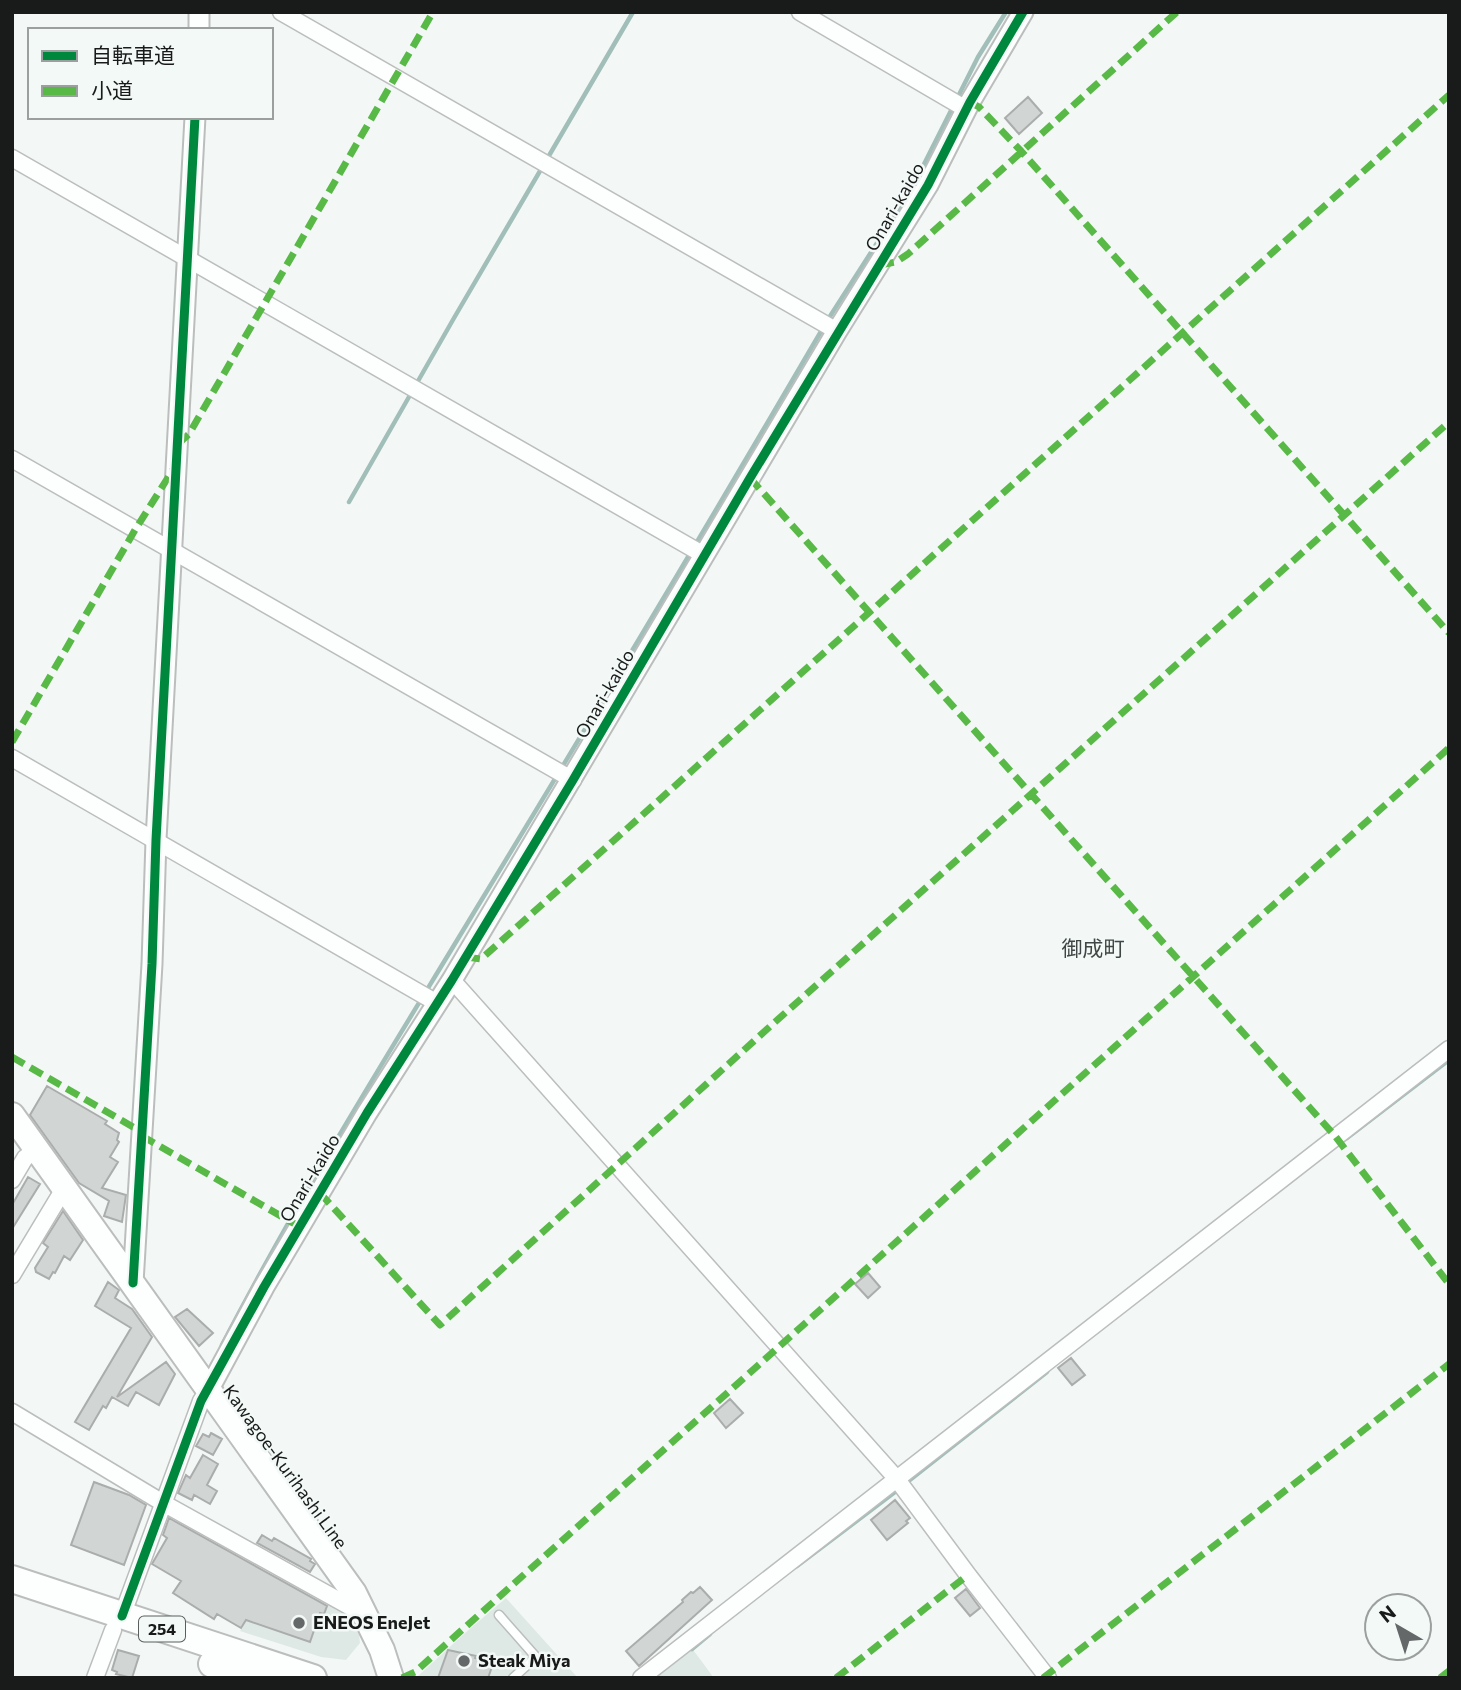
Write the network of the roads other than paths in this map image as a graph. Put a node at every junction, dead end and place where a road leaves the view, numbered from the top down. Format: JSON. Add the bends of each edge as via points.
{"nodes":[{"id":1,"x":281,"y":12,"type":"edge"},
{"id":2,"x":800,"y":12,"type":"edge"},
{"id":3,"x":1023,"y":12,"type":"edge"},
{"id":4,"x":966,"y":109,"type":"junction"},
{"id":5,"x":195,"y":119,"type":"edge"},
{"id":6,"x":12,"y":158,"type":"edge"},
{"id":7,"x":188,"y":259,"type":"junction"},
{"id":8,"x":837,"y":331,"type":"junction"},
{"id":9,"x":12,"y":459,"type":"edge"},
{"id":10,"x":173,"y":551,"type":"junction"},
{"id":11,"x":704,"y":555,"type":"junction"},
{"id":12,"x":12,"y":758,"type":"edge"},
{"id":13,"x":573,"y":780,"type":"junction"},
{"id":14,"x":156,"y":840,"type":"junction"},
{"id":15,"x":452,"y":980,"type":"junction"},
{"id":16,"x":437,"y":1003,"type":"junction"},
{"id":17,"x":1449,"y":1049,"type":"edge"},
{"id":18,"x":12,"y":1115,"type":"edge"},
{"id":19,"x":37,"y":1149,"type":"junction"},
{"id":20,"x":12,"y":1180,"type":"edge"},
{"id":21,"x":65,"y":1187,"type":"junction"},
{"id":22,"x":12,"y":1275,"type":"edge"},
{"id":23,"x":133,"y":1283,"type":"junction"},
{"id":24,"x":209,"y":1389,"type":"junction"},
{"id":25,"x":12,"y":1412,"type":"edge"},
{"id":26,"x":896,"y":1478,"type":"junction"},
{"id":27,"x":163,"y":1503,"type":"junction"},
{"id":28,"x":12,"y":1579,"type":"edge"},
{"id":29,"x":12,"y":1597,"type":"edge"},
{"id":30,"x":499,"y":1615,"type":"dead end"},
{"id":31,"x":367,"y":1616,"type":"junction"},
{"id":32,"x":117,"y":1623,"type":"junction"},
{"id":33,"x":95,"y":1678,"type":"edge"},
{"id":34,"x":253,"y":1678,"type":"edge"},
{"id":35,"x":313,"y":1678,"type":"edge"},
{"id":36,"x":391,"y":1678,"type":"edge"},
{"id":37,"x":513,"y":1678,"type":"edge"},
{"id":38,"x":640,"y":1678,"type":"edge"},
{"id":39,"x":1048,"y":1678,"type":"edge"}],
"edges":[{"from":1,"to":8,"type":"street"},
{"from":2,"to":4,"type":"street"},
{"from":3,"to":4,"type":"street","name":"Onari-kaido"},
{"from":4,"to":8,"type":"street","name":"Onari-kaido","via":[[928,185]]},
{"from":5,"to":7,"type":"street"},
{"from":6,"to":7,"type":"street"},
{"from":7,"to":10,"type":"street"},
{"from":7,"to":11,"type":"street"},
{"from":8,"to":11,"type":"street","name":"Onari-kaido"},
{"from":9,"to":10,"type":"street"},
{"from":10,"to":13,"type":"street"},
{"from":10,"to":14,"type":"street"},
{"from":11,"to":13,"type":"street","name":"Onari-kaido"},
{"from":12,"to":14,"type":"street"},
{"from":13,"to":15,"type":"street","name":"Onari-kaido"},
{"from":14,"to":16,"type":"street"},
{"from":14,"to":23,"type":"street"},
{"from":15,"to":16,"type":"street","name":"Onari-kaido"},
{"from":15,"to":26,"type":"street"},
{"from":16,"to":24,"type":"street","name":"Onari-kaido","via":[[300,1227]]},
{"from":17,"to":26,"type":"street"},
{"from":18,"to":19,"type":"main road","name":"Kawagoe-Kurihashi Line"},
{"from":19,"to":20,"type":"street","via":[[25,1158]]},
{"from":19,"to":21,"type":"main road","name":"Kawagoe-Kurihashi Line"},
{"from":21,"to":22,"type":"street"},
{"from":21,"to":23,"type":"main road","name":"Kawagoe-Kurihashi Line"},
{"from":23,"to":24,"type":"main road","name":"Kawagoe-Kurihashi Line"},
{"from":24,"to":27,"type":"street"},
{"from":24,"to":31,"type":"main road","name":"Kawagoe-Kurihashi Line"},
{"from":25,"to":27,"type":"street"},
{"from":26,"to":38,"type":"street"},
{"from":26,"to":39,"type":"street"},
{"from":27,"to":31,"type":"street"},
{"from":27,"to":32,"type":"street"},
{"from":28,"to":32,"type":"highway","number":"254"},
{"from":29,"to":32,"type":"highway","number":"254"},
{"from":30,"to":37,"type":"lane","via":[[536,1657]]},
{"from":31,"to":36,"type":"main road","name":"Kawagoe-Kurihashi Line"},
{"from":32,"to":33,"type":"street"},
{"from":32,"to":34,"type":"highway","number":"254"},
{"from":32,"to":35,"type":"highway","number":"254"}]}
